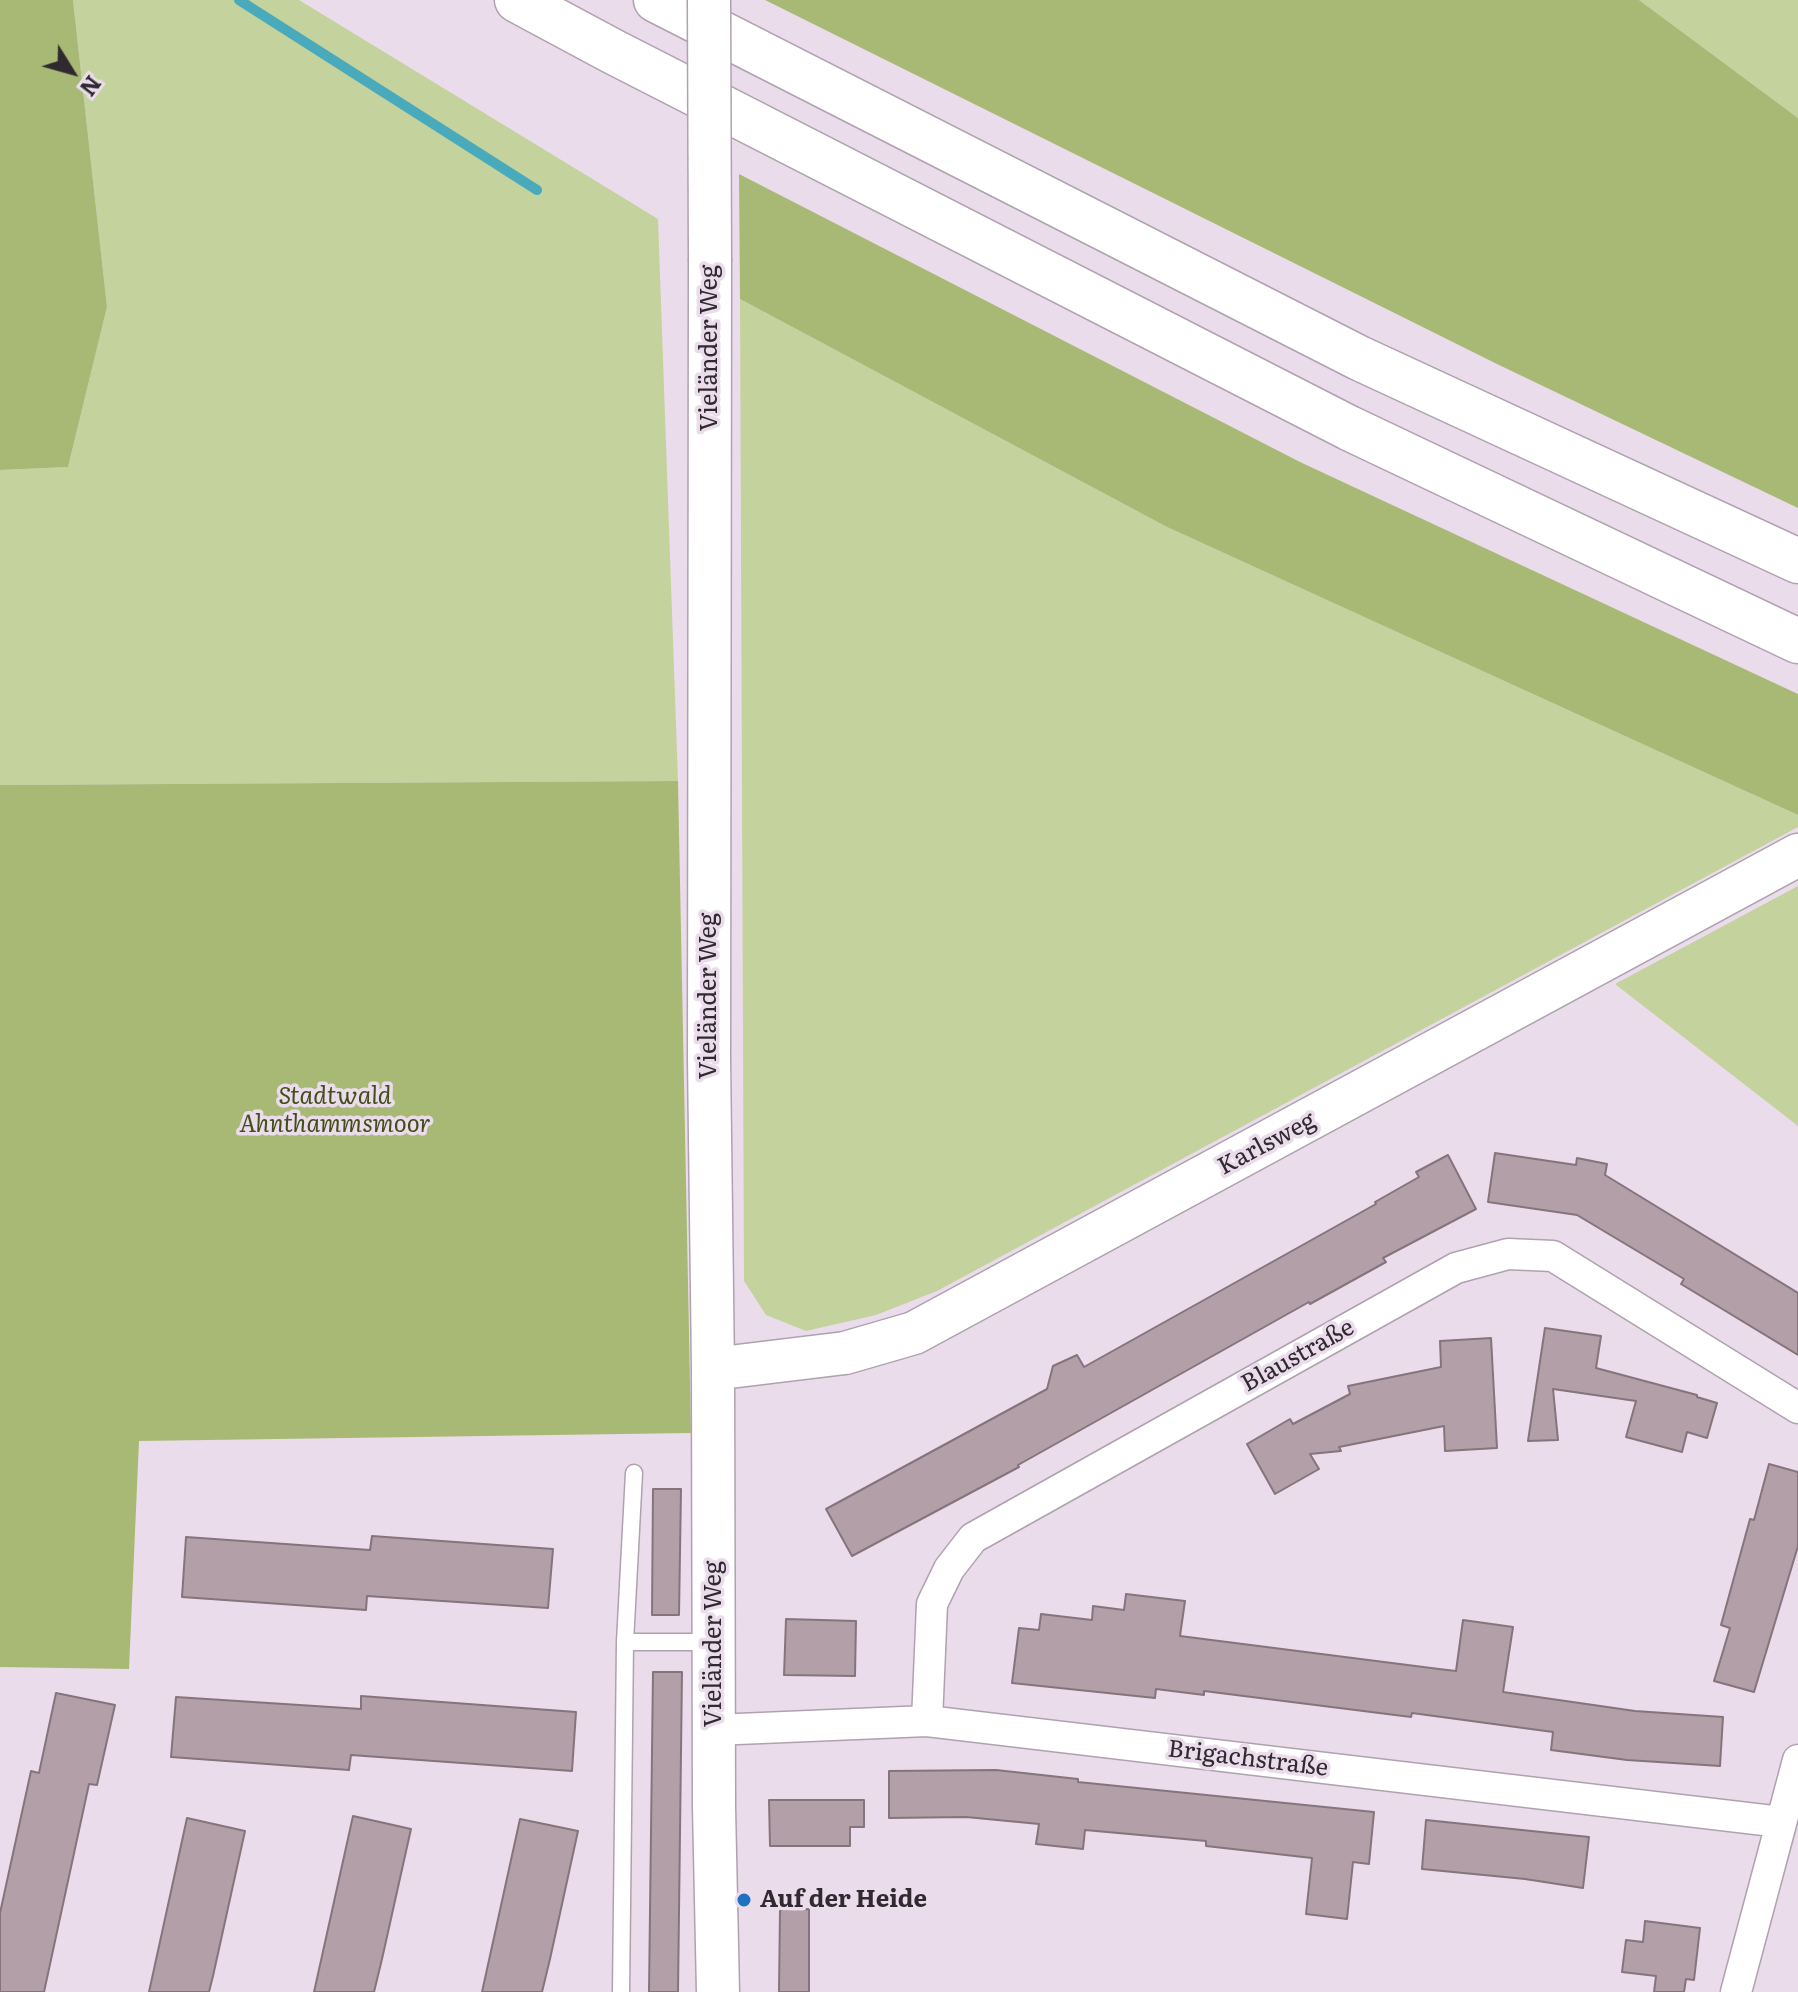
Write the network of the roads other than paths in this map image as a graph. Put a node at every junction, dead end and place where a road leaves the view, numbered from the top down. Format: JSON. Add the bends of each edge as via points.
{"nodes":[{"id":1,"x":517,"y":0,"type":"edge"},
{"id":2,"x":656,"y":0,"type":"edge"},
{"id":3,"x":709,"y":0,"type":"edge"},
{"id":4,"x":1798,"y":561,"type":"edge"},
{"id":5,"x":1798,"y":641,"type":"edge"},
{"id":6,"x":1798,"y":855,"type":"edge"},
{"id":7,"x":713,"y":1369,"type":"junction"},
{"id":8,"x":1798,"y":1408,"type":"edge"},
{"id":9,"x":634,"y":1473,"type":"dead end"},
{"id":10,"x":625,"y":1642,"type":"junction"},
{"id":11,"x":714,"y":1642,"type":"junction"},
{"id":12,"x":927,"y":1721,"type":"junction"},
{"id":13,"x":714,"y":1730,"type":"junction"},
{"id":14,"x":1798,"y":1760,"type":"edge"},
{"id":15,"x":1781,"y":1822,"type":"junction"},
{"id":16,"x":621,"y":1992,"type":"edge"},
{"id":17,"x":718,"y":1992,"type":"edge"},
{"id":18,"x":1736,"y":1992,"type":"edge"}],
"edges":[{"from":1,"to":5,"type":"highway","via":[[1349,428]]},
{"from":2,"to":4,"type":"highway","via":[[1359,358]]},
{"from":3,"to":7,"type":"street","name":"Vieländer Weg","bridge":true},
{"from":6,"to":7,"type":"street","name":"Karlsweg","via":[[914,1333],[845,1353]]},
{"from":7,"to":11,"type":"street","name":"Vieländer Weg"},
{"from":8,"to":12,"type":"street","name":"Blaustraße","via":[[1553,1256],[1508,1254],[1456,1268],[973,1538],[949,1569],[932,1604]]},
{"from":9,"to":10,"type":"lane"},
{"from":10,"to":11,"type":"lane"},
{"from":10,"to":16,"type":"lane"},
{"from":11,"to":13,"type":"street","name":"Vieländer Weg"},
{"from":12,"to":13,"type":"street","name":"Brigachstraße"},
{"from":12,"to":15,"type":"street","name":"Brigachstraße"},
{"from":13,"to":17,"type":"street","name":"Vieländer Weg"},
{"from":14,"to":15,"type":"street"},
{"from":15,"to":18,"type":"street"}]}
